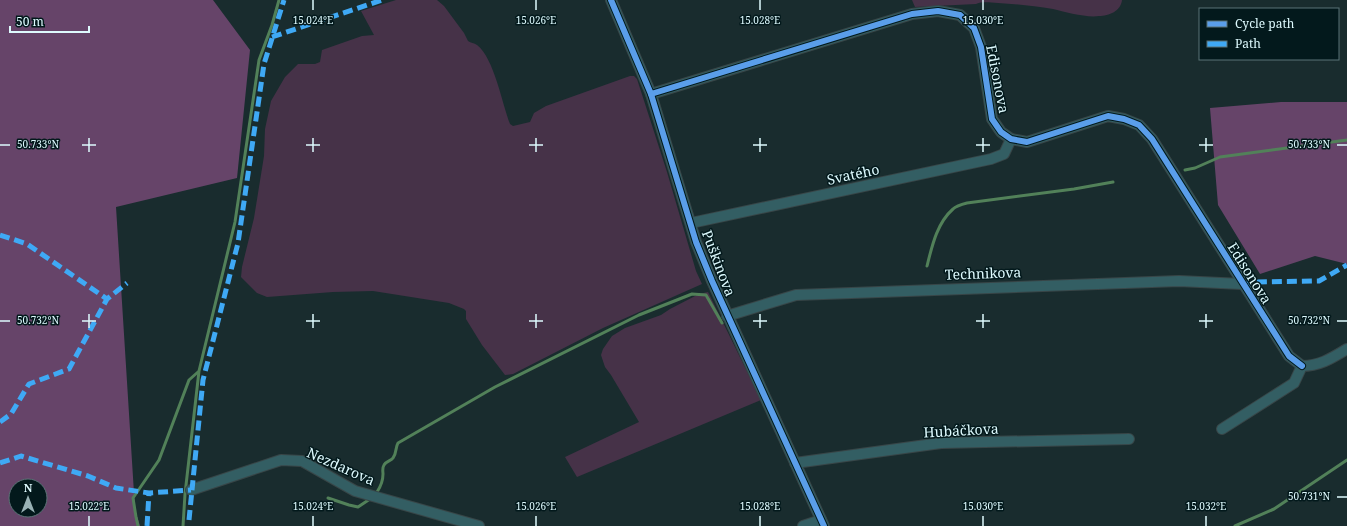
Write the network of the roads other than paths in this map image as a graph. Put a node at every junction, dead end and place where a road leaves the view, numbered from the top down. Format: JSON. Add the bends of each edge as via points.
{"nodes":[{"id":1,"x":611,"y":0,"type":"edge"},
{"id":2,"x":651,"y":94,"type":"junction"},
{"id":3,"x":1011,"y":139,"type":"junction"},
{"id":4,"x":691,"y":223,"type":"junction"},
{"id":5,"x":1242,"y":284,"type":"junction"},
{"id":6,"x":727,"y":316,"type":"junction"},
{"id":7,"x":1347,"y":349,"type":"edge"},
{"id":8,"x":1302,"y":366,"type":"junction"},
{"id":9,"x":1222,"y":429,"type":"dead end"},
{"id":10,"x":1129,"y":439,"type":"dead end"},
{"id":11,"x":795,"y":463,"type":"junction"},
{"id":12,"x":191,"y":490,"type":"dead end"},
{"id":13,"x":823,"y":523,"type":"edge"},
{"id":14,"x":479,"y":526,"type":"edge"},
{"id":15,"x":803,"y":526,"type":"edge"}],
"edges":[{"from":1,"to":2,"type":"street","name":"Puškinova"},
{"from":2,"to":3,"type":"street","name":"Edisonova","via":[[912,14],[938,11],[960,15],[974,28],[981,47],[992,119],[1001,132]]},
{"from":2,"to":4,"type":"street","name":"Puškinova"},
{"from":3,"to":4,"type":"street","name":"Svatého","via":[[1004,154],[991,159]]},
{"from":3,"to":5,"type":"street","name":"Edisonova","via":[[1027,142],[1108,116],[1139,125],[1152,139]]},
{"from":4,"to":6,"type":"street","name":"Puškinova","via":[[696,242]]},
{"from":5,"to":6,"type":"street","name":"Technikova","via":[[1179,281],[796,295]]},
{"from":5,"to":8,"type":"street","name":"Edisonova","via":[[1288,356]]},
{"from":6,"to":11,"type":"street","name":"Puškinova"},
{"from":7,"to":8,"type":"street","via":[[1326,362]]},
{"from":8,"to":9,"type":"street","via":[[1294,382]]},
{"from":10,"to":11,"type":"street","name":"Hubáčkova","via":[[941,443]]},
{"from":11,"to":13,"type":"street","name":"Puškinova"},
{"from":12,"to":14,"type":"street","name":"Nezdarova","via":[[281,460],[302,461],[356,491]]},
{"from":13,"to":15,"type":"street"}]}
